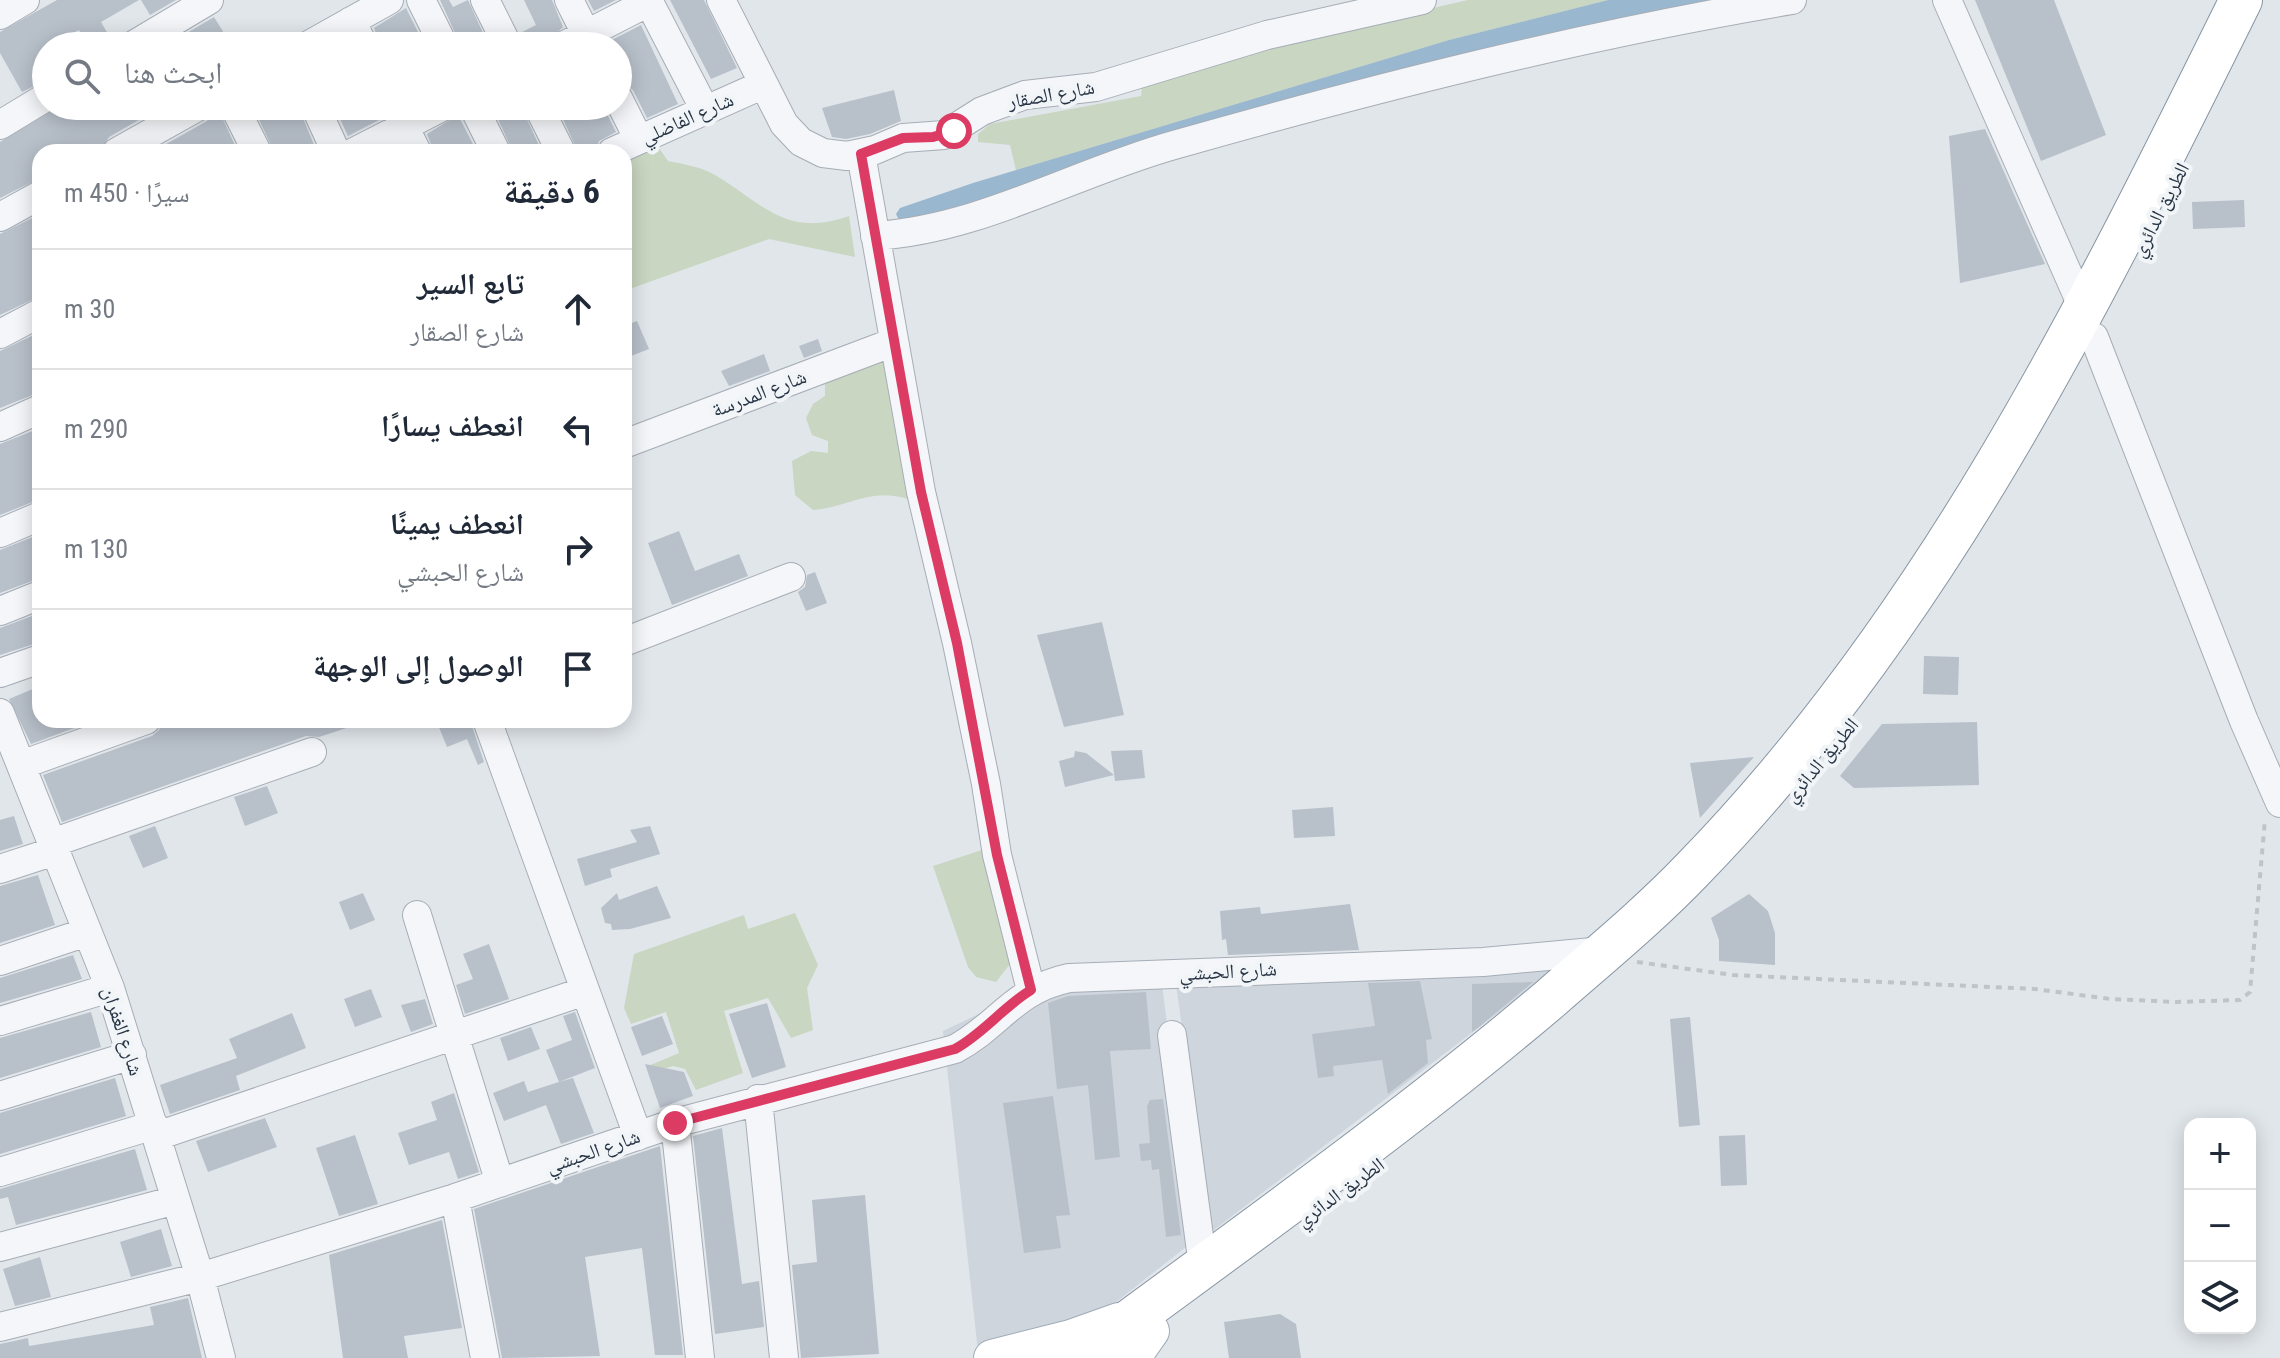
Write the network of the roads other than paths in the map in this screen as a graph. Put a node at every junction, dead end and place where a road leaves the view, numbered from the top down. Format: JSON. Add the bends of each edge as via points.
{"nodes":[{"id":1,"x":23,"y":0,"type":"edge"},
{"id":2,"x":389,"y":0,"type":"edge"},
{"id":3,"x":421,"y":0,"type":"edge"},
{"id":4,"x":485,"y":0,"type":"edge"},
{"id":5,"x":569,"y":0,"type":"edge"},
{"id":6,"x":721,"y":0,"type":"edge"},
{"id":7,"x":1422,"y":0,"type":"edge"},
{"id":8,"x":1792,"y":0,"type":"edge"},
{"id":9,"x":1947,"y":0,"type":"edge"},
{"id":10,"x":2241,"y":0,"type":"edge"},
{"id":11,"x":2265,"y":0,"type":"edge"},
{"id":12,"x":205,"y":1,"type":"edge"},
{"id":13,"x":648,"y":1,"type":"edge"},
{"id":14,"x":0,"y":15,"type":"edge"},
{"id":15,"x":358,"y":20,"type":"edge"},
{"id":16,"x":155,"y":32,"type":"edge"},
{"id":17,"x":334,"y":32,"type":"edge"},
{"id":18,"x":437,"y":32,"type":"edge"},
{"id":19,"x":501,"y":32,"type":"edge"},
{"id":20,"x":577,"y":32,"type":"edge"},
{"id":21,"x":597,"y":32,"type":"edge"},
{"id":22,"x":762,"y":85,"type":"junction"},
{"id":23,"x":32,"y":106,"type":"edge"},
{"id":24,"x":705,"y":110,"type":"junction"},
{"id":25,"x":174,"y":120,"type":"edge"},
{"id":26,"x":241,"y":120,"type":"edge"},
{"id":27,"x":321,"y":120,"type":"edge"},
{"id":28,"x":394,"y":120,"type":"edge"},
{"id":29,"x":401,"y":120,"type":"edge"},
{"id":30,"x":480,"y":120,"type":"edge"},
{"id":31,"x":545,"y":120,"type":"edge"},
{"id":32,"x":629,"y":120,"type":"edge"},
{"id":33,"x":0,"y":125,"type":"edge"},
{"id":34,"x":639,"y":140,"type":"junction"},
{"id":35,"x":131,"y":144,"type":"edge"},
{"id":36,"x":253,"y":144,"type":"edge"},
{"id":37,"x":332,"y":144,"type":"edge"},
{"id":38,"x":364,"y":144,"type":"edge"},
{"id":39,"x":413,"y":144,"type":"edge"},
{"id":40,"x":492,"y":144,"type":"edge"},
{"id":41,"x":557,"y":144,"type":"edge"},
{"id":42,"x":630,"y":144,"type":"edge"},
{"id":43,"x":861,"y":154,"type":"junction"},
{"id":44,"x":32,"y":199,"type":"edge"},
{"id":45,"x":0,"y":217,"type":"edge"},
{"id":46,"x":875,"y":236,"type":"junction"},
{"id":47,"x":32,"y":317,"type":"edge"},
{"id":48,"x":2089,"y":323,"type":"junction"},
{"id":49,"x":0,"y":334,"type":"edge"},
{"id":50,"x":894,"y":342,"type":"junction"},
{"id":51,"x":32,"y":413,"type":"edge"},
{"id":52,"x":0,"y":427,"type":"edge"},
{"id":53,"x":632,"y":441,"type":"edge"},
{"id":54,"x":32,"y":519,"type":"edge"},
{"id":55,"x":0,"y":533,"type":"edge"},
{"id":56,"x":791,"y":577,"type":"dead end"},
{"id":57,"x":32,"y":598,"type":"edge"},
{"id":58,"x":0,"y":611,"type":"edge"},
{"id":59,"x":632,"y":639,"type":"edge"},
{"id":60,"x":32,"y":662,"type":"edge"},
{"id":61,"x":0,"y":673,"type":"edge"},
{"id":62,"x":0,"y":713,"type":"edge"},
{"id":63,"x":124,"y":728,"type":"edge"},
{"id":64,"x":490,"y":728,"type":"edge"},
{"id":65,"x":312,"y":752,"type":"dead end"},
{"id":66,"x":21,"y":765,"type":"junction"},
{"id":67,"x":2277,"y":796,"type":"edge"},
{"id":68,"x":54,"y":847,"type":"junction"},
{"id":69,"x":0,"y":869,"type":"edge"},
{"id":70,"x":417,"y":915,"type":"dead end"},
{"id":71,"x":87,"y":932,"type":"junction"},
{"id":72,"x":1618,"y":956,"type":"junction"},
{"id":73,"x":0,"y":961,"type":"edge"},
{"id":74,"x":110,"y":988,"type":"junction"},
{"id":75,"x":1031,"y":990,"type":"junction"},
{"id":76,"x":585,"y":991,"type":"junction"},
{"id":77,"x":0,"y":1021,"type":"edge"},
{"id":78,"x":454,"y":1035,"type":"junction"},
{"id":79,"x":1172,"y":1035,"type":"dead end"},
{"id":80,"x":132,"y":1055,"type":"junction"},
{"id":81,"x":0,"y":1096,"type":"edge"},
{"id":82,"x":758,"y":1099,"type":"junction"},
{"id":83,"x":675,"y":1123,"type":"junction"},
{"id":84,"x":155,"y":1130,"type":"junction"},
{"id":85,"x":638,"y":1136,"type":"junction"},
{"id":86,"x":0,"y":1172,"type":"edge"},
{"id":87,"x":500,"y":1183,"type":"junction"},
{"id":88,"x":455,"y":1198,"type":"junction"},
{"id":89,"x":176,"y":1200,"type":"junction"},
{"id":90,"x":0,"y":1247,"type":"edge"},
{"id":91,"x":1203,"y":1266,"type":"junction"},
{"id":92,"x":200,"y":1277,"type":"junction"},
{"id":93,"x":0,"y":1327,"type":"edge"},
{"id":94,"x":1141,"y":1334,"type":"edge"},
{"id":95,"x":221,"y":1358,"type":"edge"},
{"id":96,"x":485,"y":1358,"type":"edge"},
{"id":97,"x":700,"y":1358,"type":"edge"},
{"id":98,"x":784,"y":1358,"type":"edge"},
{"id":99,"x":992,"y":1358,"type":"edge"},
{"id":100,"x":1079,"y":1358,"type":"edge"},
{"id":101,"x":1116,"y":1358,"type":"edge"}],
"edges":[{"from":1,"to":14,"type":"street"},
{"from":2,"to":15,"type":"street"},
{"from":3,"to":18,"type":"street"},
{"from":4,"to":19,"type":"street"},
{"from":5,"to":20,"type":"street"},
{"from":6,"to":22,"type":"street","name":"شارع الصقار"},
{"from":7,"to":43,"type":"street","name":"شارع الصقار","via":[[1267,35],[1096,87],[1025,95],[982,111],[944,135],[903,138]]},
{"from":8,"to":46,"type":"street","via":[[1721,10],[1484,62],[1171,146],[955,223]]},
{"from":9,"to":48,"type":"street"},
{"from":10,"to":48,"type":"highway","name":"الطريق الدائري"},
{"from":11,"to":48,"type":"highway","name":"الطريق الدائري"},
{"from":12,"to":16,"type":"street"},
{"from":13,"to":21,"type":"street"},
{"from":13,"to":24,"type":"street"},
{"from":15,"to":17,"type":"street"},
{"from":22,"to":24,"type":"street","name":"شارع الفاضلي"},
{"from":22,"to":43,"type":"street","name":"شارع الصقار","via":[[801,142],[823,153]]},
{"from":23,"to":33,"type":"street"},
{"from":24,"to":34,"type":"street","name":"شارع الفاضلي"},
{"from":25,"to":35,"type":"street"},
{"from":26,"to":36,"type":"street"},
{"from":27,"to":37,"type":"street"},
{"from":28,"to":38,"type":"street"},
{"from":29,"to":39,"type":"street"},
{"from":30,"to":40,"type":"street"},
{"from":31,"to":41,"type":"street"},
{"from":32,"to":34,"type":"street"},
{"from":34,"to":42,"type":"street","name":"شارع الفاضلي"},
{"from":43,"to":46,"type":"street"},
{"from":44,"to":45,"type":"street"},
{"from":46,"to":50,"type":"street"},
{"from":47,"to":49,"type":"street"},
{"from":48,"to":67,"type":"street"},
{"from":48,"to":72,"type":"highway","name":"الطريق الدائري","via":[[1913,600],[1845,695]]},
{"from":50,"to":53,"type":"street","name":"شارع المدرسة"},
{"from":50,"to":75,"type":"street","via":[[997,855]]},
{"from":51,"to":52,"type":"street"},
{"from":54,"to":55,"type":"street"},
{"from":56,"to":59,"type":"street"},
{"from":57,"to":58,"type":"street"},
{"from":60,"to":61,"type":"street"},
{"from":62,"to":66,"type":"street","name":"شارع الغفران"},
{"from":63,"to":66,"type":"street"},
{"from":64,"to":76,"type":"street"},
{"from":65,"to":68,"type":"street"},
{"from":66,"to":68,"type":"street","name":"شارع الغفران"},
{"from":68,"to":69,"type":"street"},
{"from":68,"to":71,"type":"street","name":"شارع الغفران"},
{"from":70,"to":78,"type":"street"},
{"from":71,"to":73,"type":"street"},
{"from":71,"to":74,"type":"street","name":"شارع الغفران"},
{"from":72,"to":75,"type":"street","name":"شارع الحبشي","via":[[1069,978]]},
{"from":72,"to":91,"type":"highway","name":"الطريق الدائري"},
{"from":72,"to":94,"type":"highway","name":"الطريق الدائري","via":[[1467,1096]]},
{"from":74,"to":77,"type":"street"},
{"from":74,"to":80,"type":"street","name":"شارع الغفران"},
{"from":75,"to":82,"type":"street","name":"شارع الحبشي","via":[[955,1049]]},
{"from":76,"to":78,"type":"street"},
{"from":76,"to":85,"type":"street"},
{"from":78,"to":84,"type":"street"},
{"from":78,"to":87,"type":"street"},
{"from":79,"to":91,"type":"street"},
{"from":80,"to":81,"type":"street"},
{"from":80,"to":84,"type":"street","name":"شارع الغفران"},
{"from":82,"to":83,"type":"street","name":"شارع الحبشي"},
{"from":82,"to":98,"type":"street"},
{"from":83,"to":85,"type":"street","name":"شارع الحبشي"},
{"from":83,"to":97,"type":"street"},
{"from":84,"to":86,"type":"street"},
{"from":84,"to":89,"type":"street","name":"شارع الغفران"},
{"from":85,"to":87,"type":"street","name":"شارع الحبشي"},
{"from":87,"to":88,"type":"street","name":"شارع الحبشي"},
{"from":88,"to":92,"type":"street","name":"شارع الحبشي"},
{"from":88,"to":96,"type":"street"},
{"from":89,"to":90,"type":"street"},
{"from":89,"to":92,"type":"street","name":"شارع الغفران"},
{"from":91,"to":94,"type":"highway","name":"الطريق الدائري"},
{"from":92,"to":93,"type":"street","name":"شارع الحبشي"},
{"from":92,"to":95,"type":"street","name":"شارع الغفران"},
{"from":94,"to":99,"type":"main road","via":[[1071,1338]]},
{"from":94,"to":100,"type":"highway"},
{"from":94,"to":101,"type":"highway"}]}
